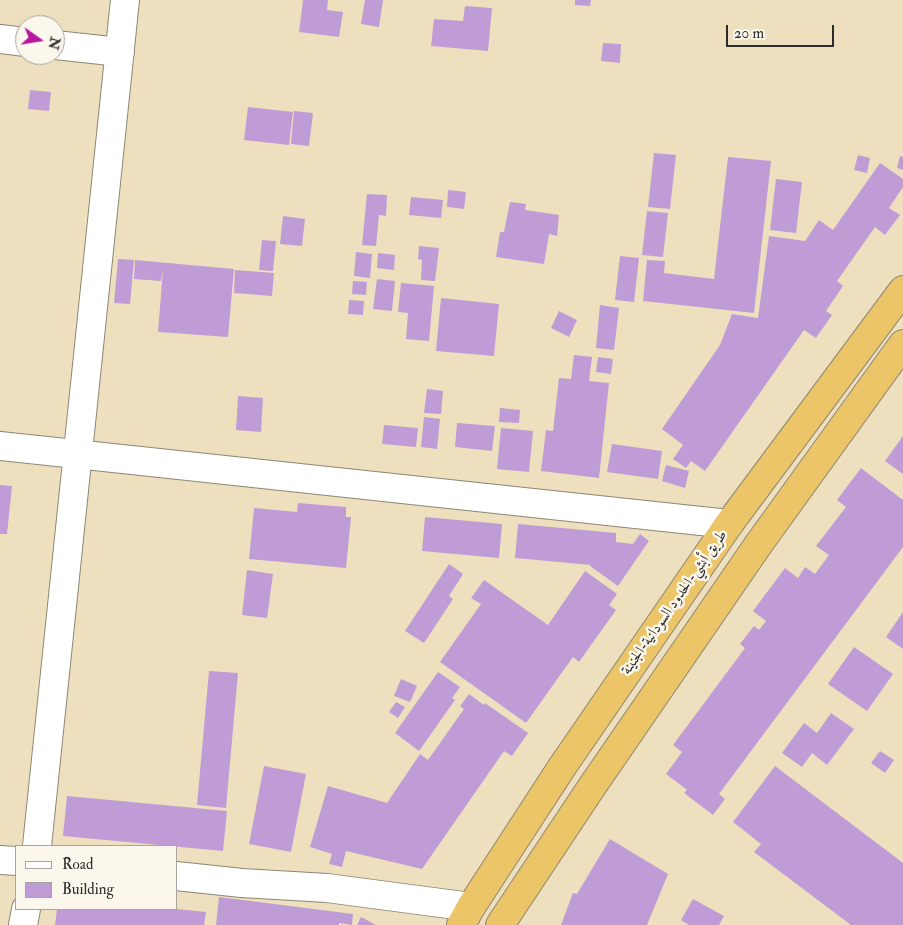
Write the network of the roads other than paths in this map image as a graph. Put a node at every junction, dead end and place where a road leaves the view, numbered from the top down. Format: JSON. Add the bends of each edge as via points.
{"nodes":[{"id":1,"x":125,"y":0,"type":"edge"},
{"id":2,"x":0,"y":39,"type":"edge"},
{"id":3,"x":15,"y":41,"type":"edge"},
{"id":4,"x":65,"y":46,"type":"edge"},
{"id":5,"x":120,"y":52,"type":"junction"},
{"id":6,"x":903,"y":290,"type":"edge"},
{"id":7,"x":903,"y":344,"type":"edge"},
{"id":8,"x":0,"y":446,"type":"edge"},
{"id":9,"x":78,"y":454,"type":"junction"},
{"id":10,"x":729,"y":524,"type":"junction"},
{"id":11,"x":562,"y":767,"type":"junction"},
{"id":12,"x":591,"y":788,"type":"junction"},
{"id":13,"x":37,"y":845,"type":"edge"},
{"id":14,"x":0,"y":860,"type":"edge"},
{"id":15,"x":15,"y":861,"type":"edge"},
{"id":16,"x":178,"y":876,"type":"edge"},
{"id":17,"x":26,"y":910,"type":"edge"},
{"id":18,"x":466,"y":916,"type":"edge"},
{"id":19,"x":23,"y":925,"type":"edge"},
{"id":20,"x":500,"y":925,"type":"edge"}],
"edges":[{"from":1,"to":5,"type":"street"},
{"from":2,"to":3,"type":"street"},
{"from":4,"to":5,"type":"street"},
{"from":5,"to":9,"type":"street"},
{"from":6,"to":10,"type":"highway","name":"طريق أبشي-الحدود السودانية-الجنينة"},
{"from":7,"to":12,"type":"highway","via":[[758,545]]},
{"from":8,"to":9,"type":"street"},
{"from":9,"to":10,"type":"street"},
{"from":9,"to":13,"type":"street"},
{"from":10,"to":11,"type":"highway","name":"طريق أبشي-الحدود السودانية-الجنينة"},
{"from":11,"to":12,"type":"highway"},
{"from":11,"to":18,"type":"highway","name":"طريق أبشي-الحدود السودانية-الجنينة"},
{"from":12,"to":20,"type":"highway"},
{"from":14,"to":15,"type":"street"},
{"from":16,"to":18,"type":"street","via":[[327,888]]},
{"from":17,"to":19,"type":"street"}]}
